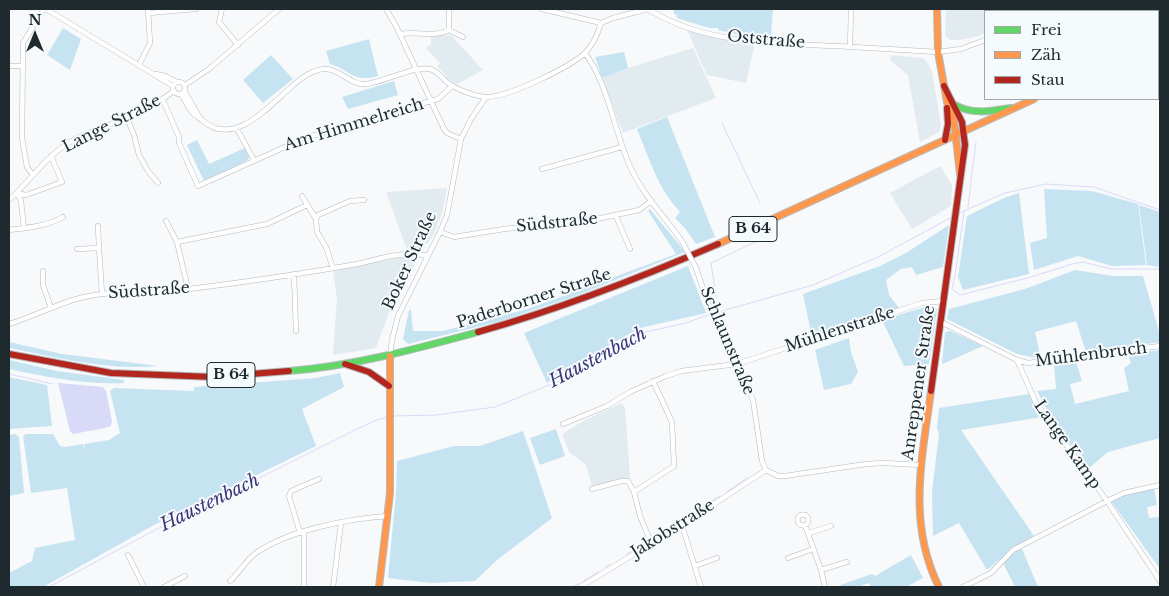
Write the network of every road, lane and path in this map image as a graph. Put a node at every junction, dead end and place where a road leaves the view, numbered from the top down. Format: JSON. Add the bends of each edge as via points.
{"nodes":[{"id":1,"x":45,"y":9,"type":"edge"},
{"id":2,"x":196,"y":9,"type":"edge"},
{"id":3,"x":220,"y":9,"type":"edge"},
{"id":4,"x":279,"y":9,"type":"edge"},
{"id":5,"x":386,"y":9,"type":"edge"},
{"id":6,"x":449,"y":9,"type":"edge"},
{"id":7,"x":542,"y":9,"type":"edge"},
{"id":8,"x":577,"y":9,"type":"edge"},
{"id":9,"x":648,"y":9,"type":"edge"},
{"id":10,"x":851,"y":9,"type":"edge"},
{"id":11,"x":937,"y":9,"type":"edge"},
{"id":12,"x":148,"y":11,"type":"edge"},
{"id":13,"x":576,"y":16,"type":"junction"},
{"id":14,"x":601,"y":23,"type":"junction"},
{"id":15,"x":449,"y":30,"type":"junction"},
{"id":16,"x":400,"y":34,"type":"junction"},
{"id":17,"x":463,"y":37,"type":"dead end"},
{"id":18,"x":984,"y":40,"type":"edge"},
{"id":19,"x":238,"y":44,"type":"junction"},
{"id":20,"x":850,"y":47,"type":"junction"},
{"id":21,"x":938,"y":52,"type":"junction"},
{"id":22,"x":585,"y":54,"type":"junction"},
{"id":23,"x":139,"y":65,"type":"junction"},
{"id":24,"x":9,"y":66,"type":"edge"},
{"id":25,"x":23,"y":66,"type":"junction"},
{"id":26,"x":416,"y":70,"type":"junction"},
{"id":27,"x":185,"y":85,"type":"junction"},
{"id":28,"x":175,"y":86,"type":"junction"},
{"id":29,"x":452,"y":86,"type":"junction"},
{"id":30,"x":944,"y":86,"type":"junction"},
{"id":31,"x":183,"y":93,"type":"junction"},
{"id":32,"x":486,"y":97,"type":"junction"},
{"id":33,"x":163,"y":100,"type":"junction"},
{"id":34,"x":1032,"y":100,"type":"edge"},
{"id":35,"x":431,"y":102,"type":"junction"},
{"id":36,"x":947,"y":102,"type":"junction"},
{"id":37,"x":954,"y":105,"type":"junction"},
{"id":38,"x":1014,"y":108,"type":"junction"},
{"id":39,"x":127,"y":118,"type":"junction"},
{"id":40,"x":237,"y":129,"type":"junction"},
{"id":41,"x":964,"y":131,"type":"junction"},
{"id":42,"x":956,"y":134,"type":"junction"},
{"id":43,"x":461,"y":139,"type":"junction"},
{"id":44,"x":945,"y":140,"type":"junction"},
{"id":45,"x":622,"y":147,"type":"junction"},
{"id":46,"x":51,"y":156,"type":"junction"},
{"id":47,"x":254,"y":160,"type":"junction"},
{"id":48,"x":542,"y":169,"type":"dead end"},
{"id":49,"x":33,"y":175,"type":"junction"},
{"id":50,"x":960,"y":181,"type":"junction"},
{"id":51,"x":158,"y":182,"type":"dead end"},
{"id":52,"x":17,"y":193,"type":"junction"},
{"id":53,"x":302,"y":196,"type":"dead end"},
{"id":54,"x":9,"y":200,"type":"edge"},
{"id":55,"x":364,"y":200,"type":"dead end"},
{"id":56,"x":650,"y":202,"type":"junction"},
{"id":57,"x":306,"y":205,"type":"junction"},
{"id":58,"x":616,"y":216,"type":"junction"},
{"id":59,"x":63,"y":217,"type":"dead end"},
{"id":60,"x":316,"y":219,"type":"junction"},
{"id":61,"x":166,"y":221,"type":"dead end"},
{"id":62,"x":98,"y":226,"type":"dead end"},
{"id":63,"x":24,"y":228,"type":"junction"},
{"id":64,"x":9,"y":230,"type":"edge"},
{"id":65,"x":440,"y":232,"type":"junction"},
{"id":66,"x":177,"y":242,"type":"junction"},
{"id":67,"x":99,"y":248,"type":"junction"},
{"id":68,"x":77,"y":249,"type":"dead end"},
{"id":69,"x":630,"y":250,"type":"dead end"},
{"id":70,"x":428,"y":256,"type":"junction"},
{"id":71,"x":333,"y":268,"type":"junction"},
{"id":72,"x":43,"y":271,"type":"dead end"},
{"id":73,"x":294,"y":274,"type":"junction"},
{"id":74,"x":188,"y":289,"type":"junction"},
{"id":75,"x":102,"y":294,"type":"junction"},
{"id":76,"x":944,"y":301,"type":"junction"},
{"id":77,"x":51,"y":308,"type":"junction"},
{"id":78,"x":941,"y":322,"type":"junction"},
{"id":79,"x":9,"y":324,"type":"edge"},
{"id":80,"x":296,"y":330,"type":"dead end"},
{"id":81,"x":1160,"y":346,"type":"edge"},
{"id":82,"x":9,"y":354,"type":"edge"},
{"id":83,"x":390,"y":356,"type":"junction"},
{"id":84,"x":1017,"y":360,"type":"junction"},
{"id":85,"x":345,"y":364,"type":"junction"},
{"id":86,"x":737,"y":364,"type":"junction"},
{"id":87,"x":654,"y":381,"type":"junction"},
{"id":88,"x":389,"y":386,"type":"junction"},
{"id":89,"x":563,"y":424,"type":"dead end"},
{"id":90,"x":922,"y":465,"type":"junction"},
{"id":91,"x":766,"y":470,"type":"junction"},
{"id":92,"x":319,"y":479,"type":"dead end"},
{"id":93,"x":1160,"y":485,"type":"edge"},
{"id":94,"x":592,"y":489,"type":"dead end"},
{"id":95,"x":634,"y":492,"type":"junction"},
{"id":96,"x":1107,"y":501,"type":"junction"},
{"id":97,"x":387,"y":516,"type":"junction"},
{"id":98,"x":341,"y":523,"type":"junction"},
{"id":99,"x":682,"y":525,"type":"junction"},
{"id":100,"x":805,"y":525,"type":"dead end"},
{"id":101,"x":831,"y":526,"type":"dead end"},
{"id":102,"x":302,"y":532,"type":"junction"},
{"id":103,"x":809,"y":533,"type":"junction"},
{"id":104,"x":651,"y":543,"type":"junction"},
{"id":105,"x":813,"y":549,"type":"junction"},
{"id":106,"x":128,"y":555,"type":"dead end"},
{"id":107,"x":717,"y":558,"type":"dead end"},
{"id":108,"x":788,"y":558,"type":"dead end"},
{"id":109,"x":847,"y":562,"type":"dead end"},
{"id":110,"x":695,"y":566,"type":"junction"},
{"id":111,"x":821,"y":570,"type":"junction"},
{"id":112,"x":185,"y":576,"type":"dead end"},
{"id":113,"x":230,"y":581,"type":"dead end"},
{"id":114,"x":1160,"y":581,"type":"edge"},
{"id":115,"x":144,"y":587,"type":"edge"},
{"id":116,"x":164,"y":587,"type":"edge"},
{"id":117,"x":304,"y":587,"type":"edge"},
{"id":118,"x":333,"y":587,"type":"edge"},
{"id":119,"x":379,"y":587,"type":"edge"},
{"id":120,"x":580,"y":587,"type":"edge"},
{"id":121,"x":701,"y":587,"type":"edge"},
{"id":122,"x":825,"y":587,"type":"edge"},
{"id":123,"x":939,"y":587,"type":"edge"},
{"id":124,"x":963,"y":587,"type":"edge"}],
"edges":[{"from":1,"to":23,"type":"street"},
{"from":1,"to":25,"type":"street","via":[[23,43]]},
{"from":2,"to":12,"type":"street"},
{"from":3,"to":19,"type":"street","via":[[219,22]]},
{"from":4,"to":19,"type":"street"},
{"from":5,"to":16,"type":"street"},
{"from":6,"to":15,"type":"street"},
{"from":7,"to":13,"type":"street"},
{"from":8,"to":13,"type":"street"},
{"from":9,"to":14,"type":"street","name":"Oststraße"},
{"from":9,"to":20,"type":"street","name":"Oststraße","via":[[698,30],[746,42]]},
{"from":10,"to":20,"type":"street"},
{"from":11,"to":21,"type":"main road"},
{"from":12,"to":23,"type":"street","via":[[150,43]]},
{"from":13,"to":14,"type":"street"},
{"from":14,"to":22,"type":"street","via":[[595,42]]},
{"from":15,"to":16,"type":"street","via":[[444,33]]},
{"from":15,"to":17,"type":"street"},
{"from":16,"to":26,"type":"street"},
{"from":18,"to":21,"type":"street","name":"Oststraße","via":[[961,50]]},
{"from":19,"to":27,"type":"street"},
{"from":20,"to":21,"type":"street","name":"Oststraße"},
{"from":21,"to":30,"type":"main road"},
{"from":22,"to":32,"type":"street","via":[[527,85]]},
{"from":22,"to":45,"type":"street","name":"Schlaunstraße"},
{"from":23,"to":28,"type":"street"},
{"from":24,"to":25,"type":"street"},
{"from":25,"to":49,"type":"street","via":[[22,138],[27,167]]},
{"from":26,"to":29,"type":"street","via":[[438,72]]},
{"from":26,"to":35,"type":"street"},
{"from":26,"to":40,"type":"street","via":[[361,84],[333,70],[318,70],[301,79]]},
{"from":27,"to":28,"type":"street","name":"Lange Straße","via":[[182,82]]},
{"from":27,"to":31,"type":"street"},
{"from":28,"to":31,"type":"street","name":"Lange Straße"},
{"from":28,"to":33,"type":"street","name":"Lange Straße"},
{"from":29,"to":32,"type":"street"},
{"from":29,"to":35,"type":"street","name":"Am Himmelreich"},
{"from":30,"to":36,"type":"main road"},
{"from":30,"to":37,"type":"main road"},
{"from":31,"to":40,"type":"street","via":[[201,119],[215,129]]},
{"from":32,"to":43,"type":"street","name":"Boker Straße"},
{"from":33,"to":39,"type":"street","name":"Lange Straße"},
{"from":33,"to":47,"type":"street","name":"Am Himmelreich","via":[[198,186]]},
{"from":34,"to":38,"type":"main road","name":"Paderborner Straße","number":"B 64"},
{"from":35,"to":43,"type":"street","via":[[447,133]]},
{"from":35,"to":47,"type":"street","name":"Am Himmelreich","via":[[305,138]]},
{"from":36,"to":42,"type":"main road","name":"Anreppener Straße"},
{"from":36,"to":44,"type":"main road"},
{"from":37,"to":38,"type":"main road","via":[[974,112]]},
{"from":37,"to":41,"type":"main road"},
{"from":38,"to":41,"type":"main road","name":"Paderborner Straße","number":"B 64"},
{"from":39,"to":46,"type":"street","name":"Lange Straße","via":[[75,139]]},
{"from":39,"to":51,"type":"street","via":[[139,155]]},
{"from":40,"to":47,"type":"street"},
{"from":41,"to":42,"type":"main road","name":"Paderborner Straße","number":"B 64"},
{"from":41,"to":50,"type":"main road","name":"Anreppener Straße"},
{"from":42,"to":44,"type":"main road","name":"Paderborner Straße","number":"B 64"},
{"from":42,"to":50,"type":"main road","name":"Anreppener Straße"},
{"from":43,"to":65,"type":"street","name":"Boker Straße","via":[[450,203]]},
{"from":44,"to":83,"type":"main road","name":"Paderborner Straße","number":"B 64","via":[[737,236],[628,282],[499,327]]},
{"from":45,"to":48,"type":"street"},
{"from":45,"to":56,"type":"street","name":"Schlaunstraße","via":[[634,177]]},
{"from":46,"to":49,"type":"street","name":"Lange Straße"},
{"from":46,"to":52,"type":"street","via":[[62,182],[26,195]]},
{"from":49,"to":52,"type":"street","name":"Lange Straße"},
{"from":50,"to":76,"type":"main road","name":"Anreppener Straße"},
{"from":52,"to":54,"type":"street","name":"Lange Straße"},
{"from":52,"to":63,"type":"street"},
{"from":53,"to":57,"type":"street"},
{"from":55,"to":60,"type":"street","via":[[350,201],[318,215]]},
{"from":56,"to":58,"type":"street","name":"Südstraße","via":[[639,210]]},
{"from":56,"to":86,"type":"street","name":"Schlaunstraße","bridge":true,"via":[[684,243],[710,309]]},
{"from":57,"to":60,"type":"street"},
{"from":57,"to":66,"type":"street","via":[[278,220]]},
{"from":58,"to":65,"type":"street","name":"Südstraße","via":[[454,237]]},
{"from":58,"to":69,"type":"street","name":"Südstraße"},
{"from":59,"to":63,"type":"street"},
{"from":60,"to":71,"type":"street","via":[[317,232]]},
{"from":61,"to":66,"type":"street"},
{"from":62,"to":67,"type":"street"},
{"from":63,"to":64,"type":"street"},
{"from":65,"to":70,"type":"street","name":"Boker Straße"},
{"from":66,"to":74,"type":"street"},
{"from":67,"to":68,"type":"street"},
{"from":67,"to":75,"type":"street"},
{"from":70,"to":71,"type":"street","name":"Südstraße","via":[[408,253]]},
{"from":70,"to":83,"type":"street","name":"Boker Straße","via":[[398,316]]},
{"from":71,"to":73,"type":"street","name":"Südstraße"},
{"from":72,"to":77,"type":"street","via":[[43,285]]},
{"from":73,"to":74,"type":"street","name":"Südstraße"},
{"from":73,"to":80,"type":"street"},
{"from":74,"to":75,"type":"street","name":"Südstraße"},
{"from":75,"to":77,"type":"street","name":"Südstraße"},
{"from":76,"to":78,"type":"main road","name":"Anreppener Straße"},
{"from":76,"to":86,"type":"street","name":"Mühlenstraße","via":[[922,303]]},
{"from":77,"to":79,"type":"street","name":"Südstraße"},
{"from":78,"to":84,"type":"street","name":"Mühlenbruch"},
{"from":78,"to":90,"type":"main road","name":"Anreppener Straße"},
{"from":81,"to":84,"type":"street","name":"Mühlenbruch","via":[[1040,362]]},
{"from":82,"to":85,"type":"main road","name":"Paderborner Straße","number":"B 64","via":[[76,369],[154,376],[251,374]]},
{"from":83,"to":85,"type":"main road","name":"Paderborner Straße","number":"B 64"},
{"from":83,"to":88,"type":"main road","name":"Boker Straße"},
{"from":84,"to":96,"type":"street","name":"Lange Kamp","via":[[1036,403]]},
{"from":85,"to":88,"type":"main road","via":[[371,372]]},
{"from":86,"to":87,"type":"street","name":"Mühlenstraße","via":[[682,371]]},
{"from":86,"to":91,"type":"street","name":"Schlaunstraße","via":[[752,400]]},
{"from":87,"to":89,"type":"street","name":"Mühlenstraße","via":[[607,406]]},
{"from":87,"to":95,"type":"street","via":[[672,422],[674,466]]},
{"from":88,"to":97,"type":"main road","name":"Boker Straße","via":[[390,493]]},
{"from":90,"to":91,"type":"street","via":[[866,464],[785,476]]},
{"from":90,"to":123,"type":"main road","name":"Anreppener Straße","via":[[918,504],[922,539]]},
{"from":91,"to":99,"type":"street","name":"Jakobstraße"},
{"from":92,"to":102,"type":"street","via":[[291,491],[289,496]]},
{"from":93,"to":96,"type":"street","name":"Lange Kamp","via":[[1124,493]]},
{"from":94,"to":95,"type":"street","via":[[626,480]]},
{"from":95,"to":104,"type":"street"},
{"from":96,"to":114,"type":"street","name":"Lange Kamp"},
{"from":96,"to":124,"type":"street","name":"Lange Kamp","via":[[1013,550],[991,573]]},
{"from":97,"to":98,"type":"street"},
{"from":97,"to":119,"type":"main road","name":"Boker Straße"},
{"from":98,"to":102,"type":"street"},
{"from":98,"to":118,"type":"street"},
{"from":99,"to":104,"type":"street","name":"Jakobstraße"},
{"from":99,"to":110,"type":"street"},
{"from":100,"to":103,"type":"street"},
{"from":101,"to":103,"type":"street"},
{"from":102,"to":113,"type":"street","via":[[286,536],[255,553]]},
{"from":102,"to":117,"type":"street"},
{"from":103,"to":105,"type":"street"},
{"from":104,"to":120,"type":"street","name":"Jakobstraße"},
{"from":105,"to":108,"type":"street"},
{"from":105,"to":111,"type":"street"},
{"from":106,"to":115,"type":"street"},
{"from":107,"to":110,"type":"street"},
{"from":109,"to":111,"type":"street"},
{"from":110,"to":121,"type":"street"},
{"from":111,"to":122,"type":"street"},
{"from":112,"to":116,"type":"street"}]}
